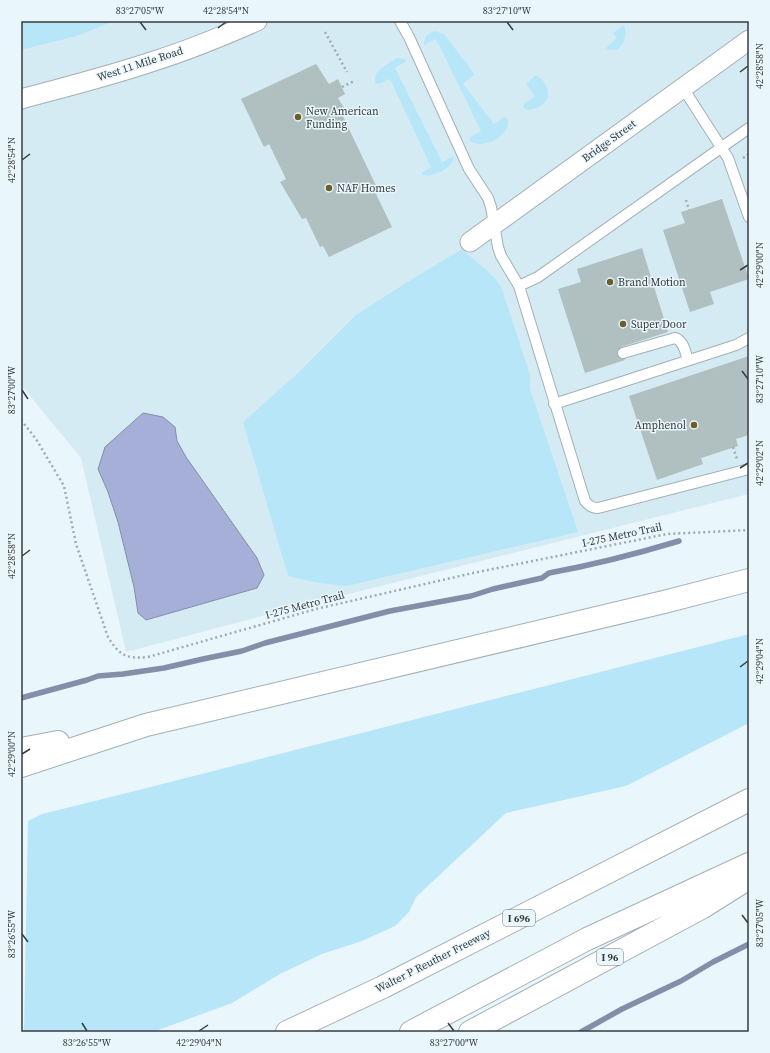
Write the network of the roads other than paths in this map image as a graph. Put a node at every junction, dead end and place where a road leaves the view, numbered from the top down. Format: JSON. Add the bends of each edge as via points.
{"nodes":[{"id":1,"x":257,"y":21,"type":"edge"},
{"id":2,"x":400,"y":21,"type":"edge"},
{"id":3,"x":749,"y":40,"type":"edge"},
{"id":4,"x":683,"y":88,"type":"junction"},
{"id":5,"x":21,"y":99,"type":"edge"},
{"id":6,"x":749,"y":128,"type":"edge"},
{"id":7,"x":721,"y":147,"type":"junction"},
{"id":8,"x":749,"y":217,"type":"edge"},
{"id":9,"x":494,"y":224,"type":"junction"},
{"id":10,"x":470,"y":242,"type":"dead end"},
{"id":11,"x":519,"y":286,"type":"junction"},
{"id":12,"x":749,"y":338,"type":"edge"},
{"id":13,"x":622,"y":353,"type":"dead end"},
{"id":14,"x":688,"y":360,"type":"junction"},
{"id":15,"x":554,"y":404,"type":"junction"},
{"id":16,"x":749,"y":469,"type":"edge"},
{"id":17,"x":749,"y":580,"type":"edge"},
{"id":18,"x":146,"y":725,"type":"junction"},
{"id":19,"x":21,"y":749,"type":"edge"},
{"id":20,"x":21,"y":766,"type":"edge"},
{"id":21,"x":749,"y":800,"type":"edge"},
{"id":22,"x":749,"y":864,"type":"edge"},
{"id":23,"x":749,"y":878,"type":"edge"},
{"id":24,"x":287,"y":1032,"type":"edge"},
{"id":25,"x":411,"y":1032,"type":"edge"},
{"id":26,"x":470,"y":1032,"type":"edge"}],
"edges":[{"from":1,"to":5,"type":"street","name":"West 11 Mile Road","via":[[154,62]]},
{"from":2,"to":9,"type":"lane","via":[[469,169],[488,198]]},
{"from":3,"to":4,"type":"street","name":"Bridge Street"},
{"from":4,"to":7,"type":"lane"},
{"from":4,"to":9,"type":"street","name":"Bridge Street"},
{"from":6,"to":7,"type":"lane"},
{"from":7,"to":8,"type":"lane","via":[[732,168]]},
{"from":7,"to":11,"type":"lane","via":[[538,278]]},
{"from":9,"to":10,"type":"street","name":"Bridge Street"},
{"from":9,"to":11,"type":"lane","via":[[501,256]]},
{"from":11,"to":15,"type":"lane"},
{"from":12,"to":14,"type":"lane"},
{"from":13,"to":14,"type":"lane","via":[[675,338],[682,343]]},
{"from":14,"to":15,"type":"lane"},
{"from":15,"to":16,"type":"lane","via":[[585,501],[593,508]]},
{"from":17,"to":18,"type":"highway"},
{"from":18,"to":19,"type":"highway"},
{"from":18,"to":20,"type":"highway"},
{"from":21,"to":24,"type":"highway","name":"Walter P Reuther Freeway","number":"I 696","via":[[383,987]]},
{"from":22,"to":25,"type":"highway","via":[[587,938]]},
{"from":23,"to":26,"type":"highway","number":"I 96","via":[[703,907]]}]}
